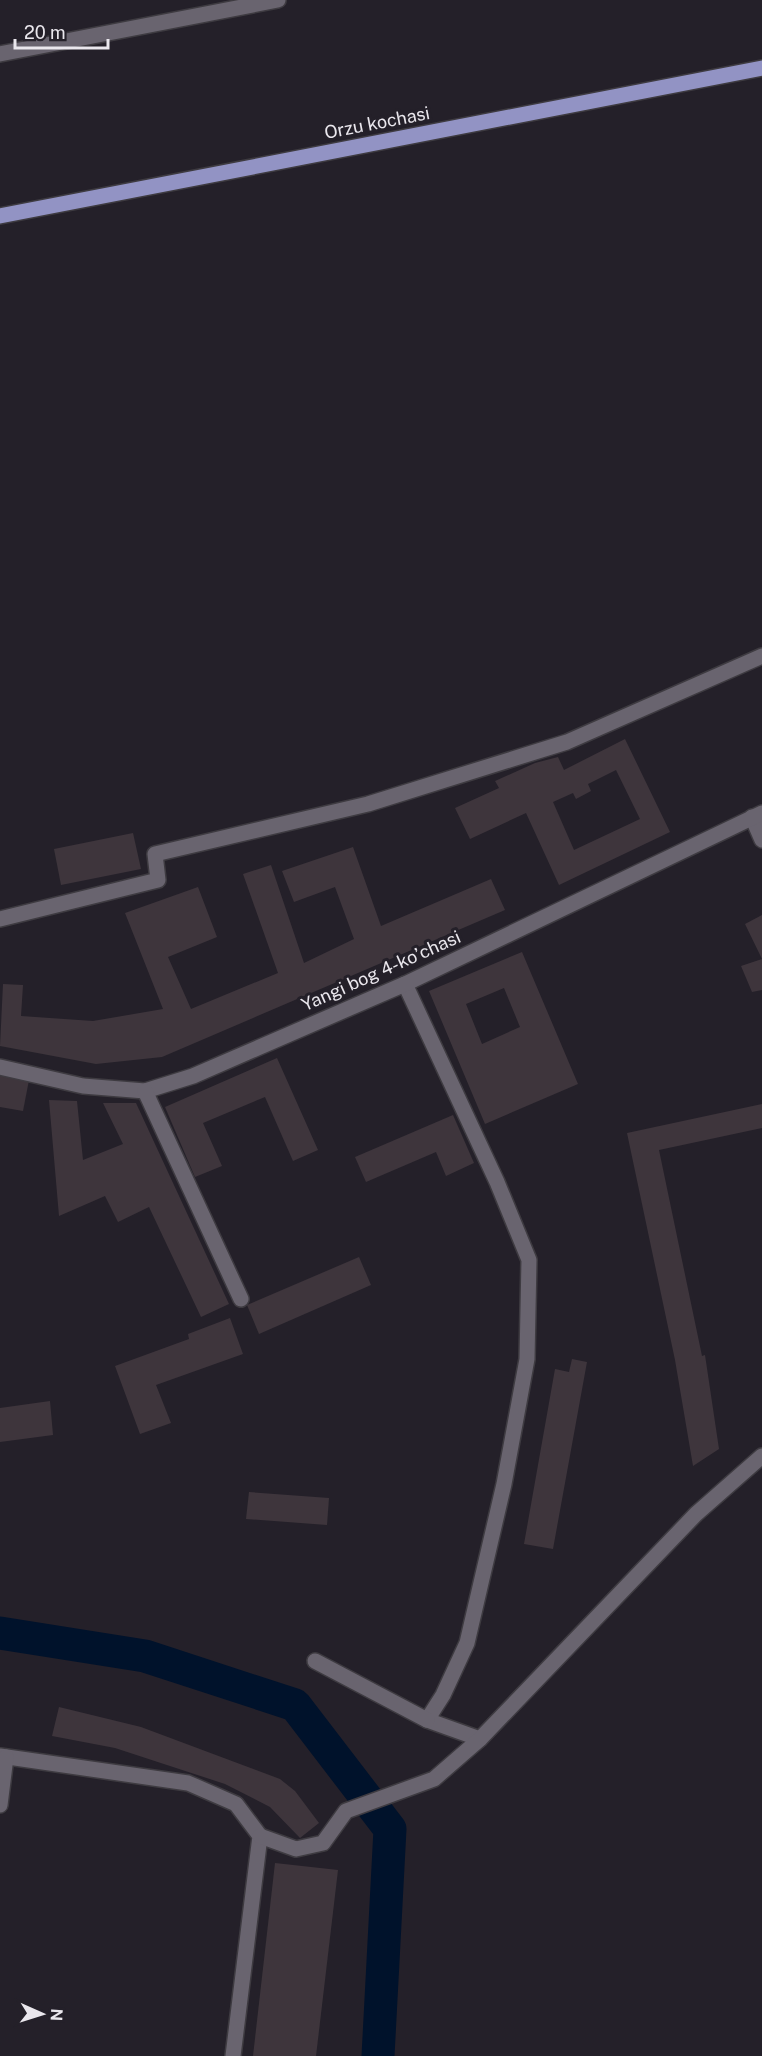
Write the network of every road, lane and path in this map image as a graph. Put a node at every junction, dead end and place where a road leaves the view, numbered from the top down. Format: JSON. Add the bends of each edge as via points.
{"nodes":[{"id":1,"x":278,"y":0,"type":"edge"},
{"id":2,"x":0,"y":54,"type":"edge"},
{"id":3,"x":762,"y":68,"type":"edge"},
{"id":4,"x":0,"y":216,"type":"edge"},
{"id":5,"x":762,"y":656,"type":"edge"},
{"id":6,"x":757,"y":815,"type":"edge"},
{"id":7,"x":762,"y":840,"type":"edge"},
{"id":8,"x":0,"y":919,"type":"edge"},
{"id":9,"x":405,"y":984,"type":"junction"},
{"id":10,"x":0,"y":1067,"type":"edge"},
{"id":11,"x":144,"y":1091,"type":"junction"},
{"id":12,"x":241,"y":1299,"type":"dead end"},
{"id":13,"x":762,"y":1456,"type":"edge"},
{"id":14,"x":315,"y":1660,"type":"dead end"},
{"id":15,"x":427,"y":1720,"type":"junction"},
{"id":16,"x":480,"y":1739,"type":"junction"},
{"id":17,"x":3,"y":1756,"type":"edge"},
{"id":18,"x":0,"y":1805,"type":"edge"},
{"id":19,"x":260,"y":1836,"type":"junction"},
{"id":20,"x":233,"y":2056,"type":"edge"}],
"edges":[{"from":1,"to":2,"type":"street"},
{"from":3,"to":4,"type":"main road","name":"Orzu kochasi"},
{"from":5,"to":8,"type":"street","via":[[567,742],[368,804],[155,854],[158,880]]},
{"from":6,"to":7,"type":"street"},
{"from":6,"to":9,"type":"street","name":"Yangi bog 4-koʼchasi"},
{"from":9,"to":11,"type":"street","name":"Yangi bog 4-koʼchasi","via":[[193,1076]]},
{"from":9,"to":15,"type":"street","via":[[529,1260],[527,1359],[504,1484],[467,1643]]},
{"from":10,"to":11,"type":"street","name":"Yangi bog 4-koʼchasi","via":[[83,1086]]},
{"from":11,"to":12,"type":"street"},
{"from":13,"to":16,"type":"street","via":[[696,1514]]},
{"from":14,"to":15,"type":"street"},
{"from":15,"to":16,"type":"street"},
{"from":16,"to":19,"type":"street","via":[[434,1779],[346,1811],[323,1843],[296,1849]]},
{"from":17,"to":18,"type":"street"},
{"from":17,"to":19,"type":"street","via":[[188,1783],[236,1804]]},
{"from":19,"to":20,"type":"street"}]}
